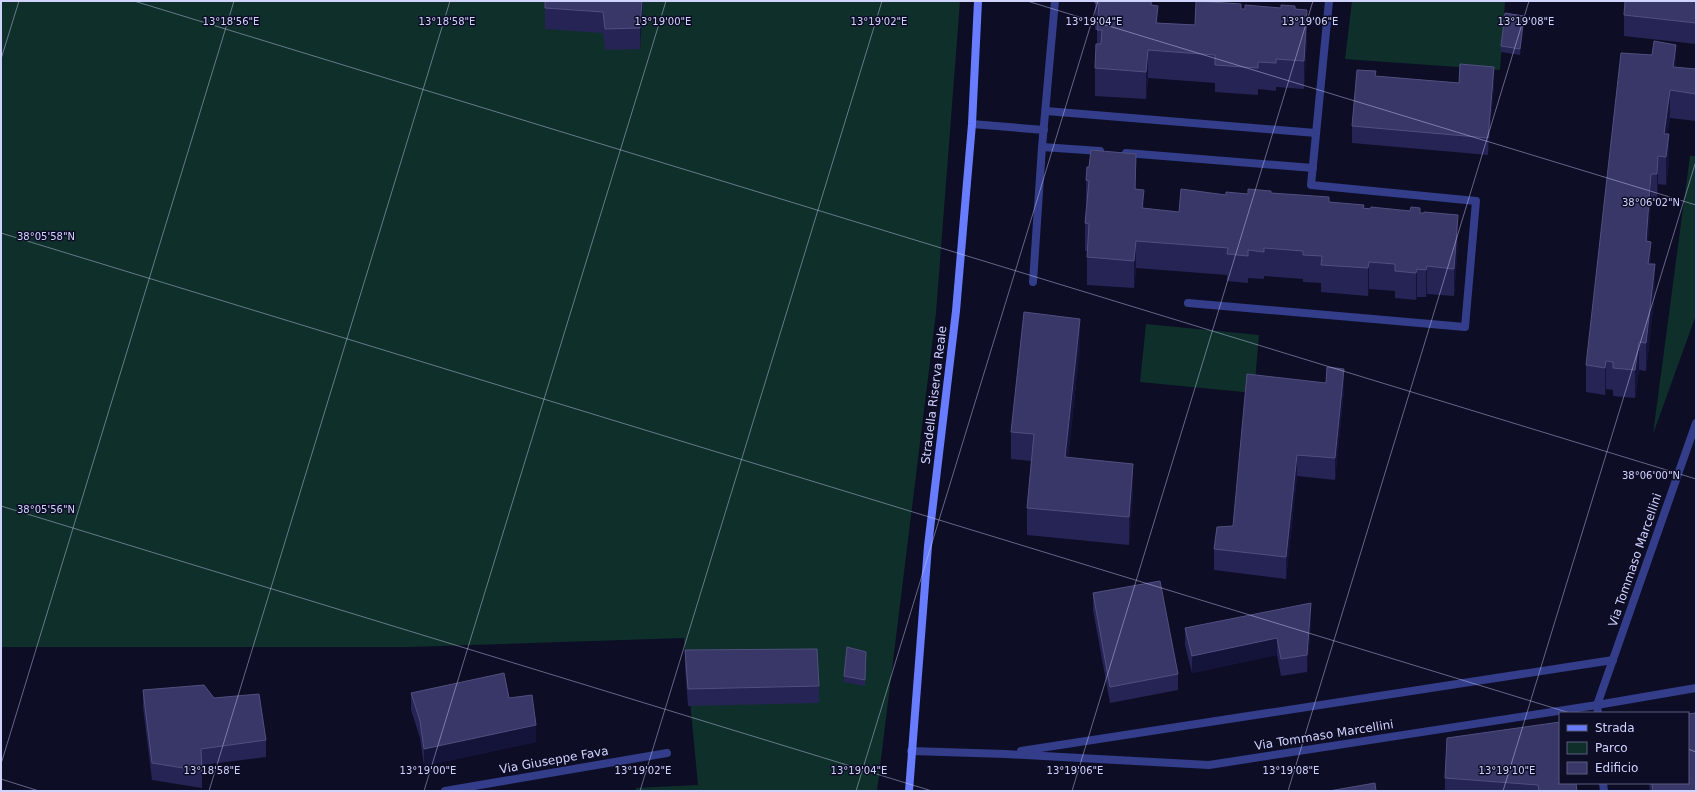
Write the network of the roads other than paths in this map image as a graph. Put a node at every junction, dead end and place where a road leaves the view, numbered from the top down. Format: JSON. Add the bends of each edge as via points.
{"nodes":[{"id":1,"x":978,"y":1,"type":"edge"},
{"id":2,"x":1055,"y":1,"type":"edge"},
{"id":3,"x":1329,"y":1,"type":"edge"},
{"id":4,"x":1046,"y":111,"type":"junction"},
{"id":5,"x":972,"y":124,"type":"junction"},
{"id":6,"x":1044,"y":130,"type":"junction"},
{"id":7,"x":1316,"y":133,"type":"junction"},
{"id":8,"x":1042,"y":147,"type":"junction"},
{"id":9,"x":1313,"y":168,"type":"junction"},
{"id":10,"x":1033,"y":282,"type":"dead end"},
{"id":11,"x":1188,"y":302,"type":"dead end"},
{"id":12,"x":1696,"y":423,"type":"edge"},
{"id":13,"x":1613,"y":660,"type":"junction"},
{"id":14,"x":1696,"y":688,"type":"edge"},
{"id":15,"x":1598,"y":709,"type":"edge"},
{"id":16,"x":1577,"y":712,"type":"edge"},
{"id":17,"x":1559,"y":715,"type":"edge"},
{"id":18,"x":911,"y":751,"type":"junction"},
{"id":19,"x":667,"y":753,"type":"dead end"},
{"id":20,"x":1005,"y":754,"type":"junction"},
{"id":21,"x":446,"y":791,"type":"edge"},
{"id":22,"x":909,"y":791,"type":"edge"}],
"edges":[{"from":1,"to":5,"type":"street","name":"Stradella Riserva Reale"},
{"from":2,"to":4,"type":"street"},
{"from":3,"to":7,"type":"street"},
{"from":4,"to":6,"type":"street"},
{"from":4,"to":7,"type":"street"},
{"from":5,"to":6,"type":"street"},
{"from":5,"to":18,"type":"street","name":"Stradella Riserva Reale","via":[[956,311],[928,546]]},
{"from":6,"to":8,"type":"street"},
{"from":7,"to":9,"type":"street"},
{"from":8,"to":9,"type":"street"},
{"from":8,"to":10,"type":"street"},
{"from":9,"to":11,"type":"street","via":[[1311,185],[1476,201],[1465,327]]},
{"from":12,"to":13,"type":"street","name":"Via Tommaso Marcellini"},
{"from":13,"to":15,"type":"street","name":"Via Tommaso Marcellini"},
{"from":13,"to":20,"type":"street","name":"Via Tommaso Marcellini"},
{"from":14,"to":15,"type":"street"},
{"from":15,"to":16,"type":"street","name":"Via Tommaso Marcellini"},
{"from":17,"to":20,"type":"street","name":"Via Tommaso Marcellini","via":[[1209,765]]},
{"from":18,"to":20,"type":"street","name":"Via Tommaso Marcellini"},
{"from":18,"to":22,"type":"street","name":"Stradella Riserva Reale"},
{"from":19,"to":21,"type":"street","name":"Via Giuseppe Fava"}]}
